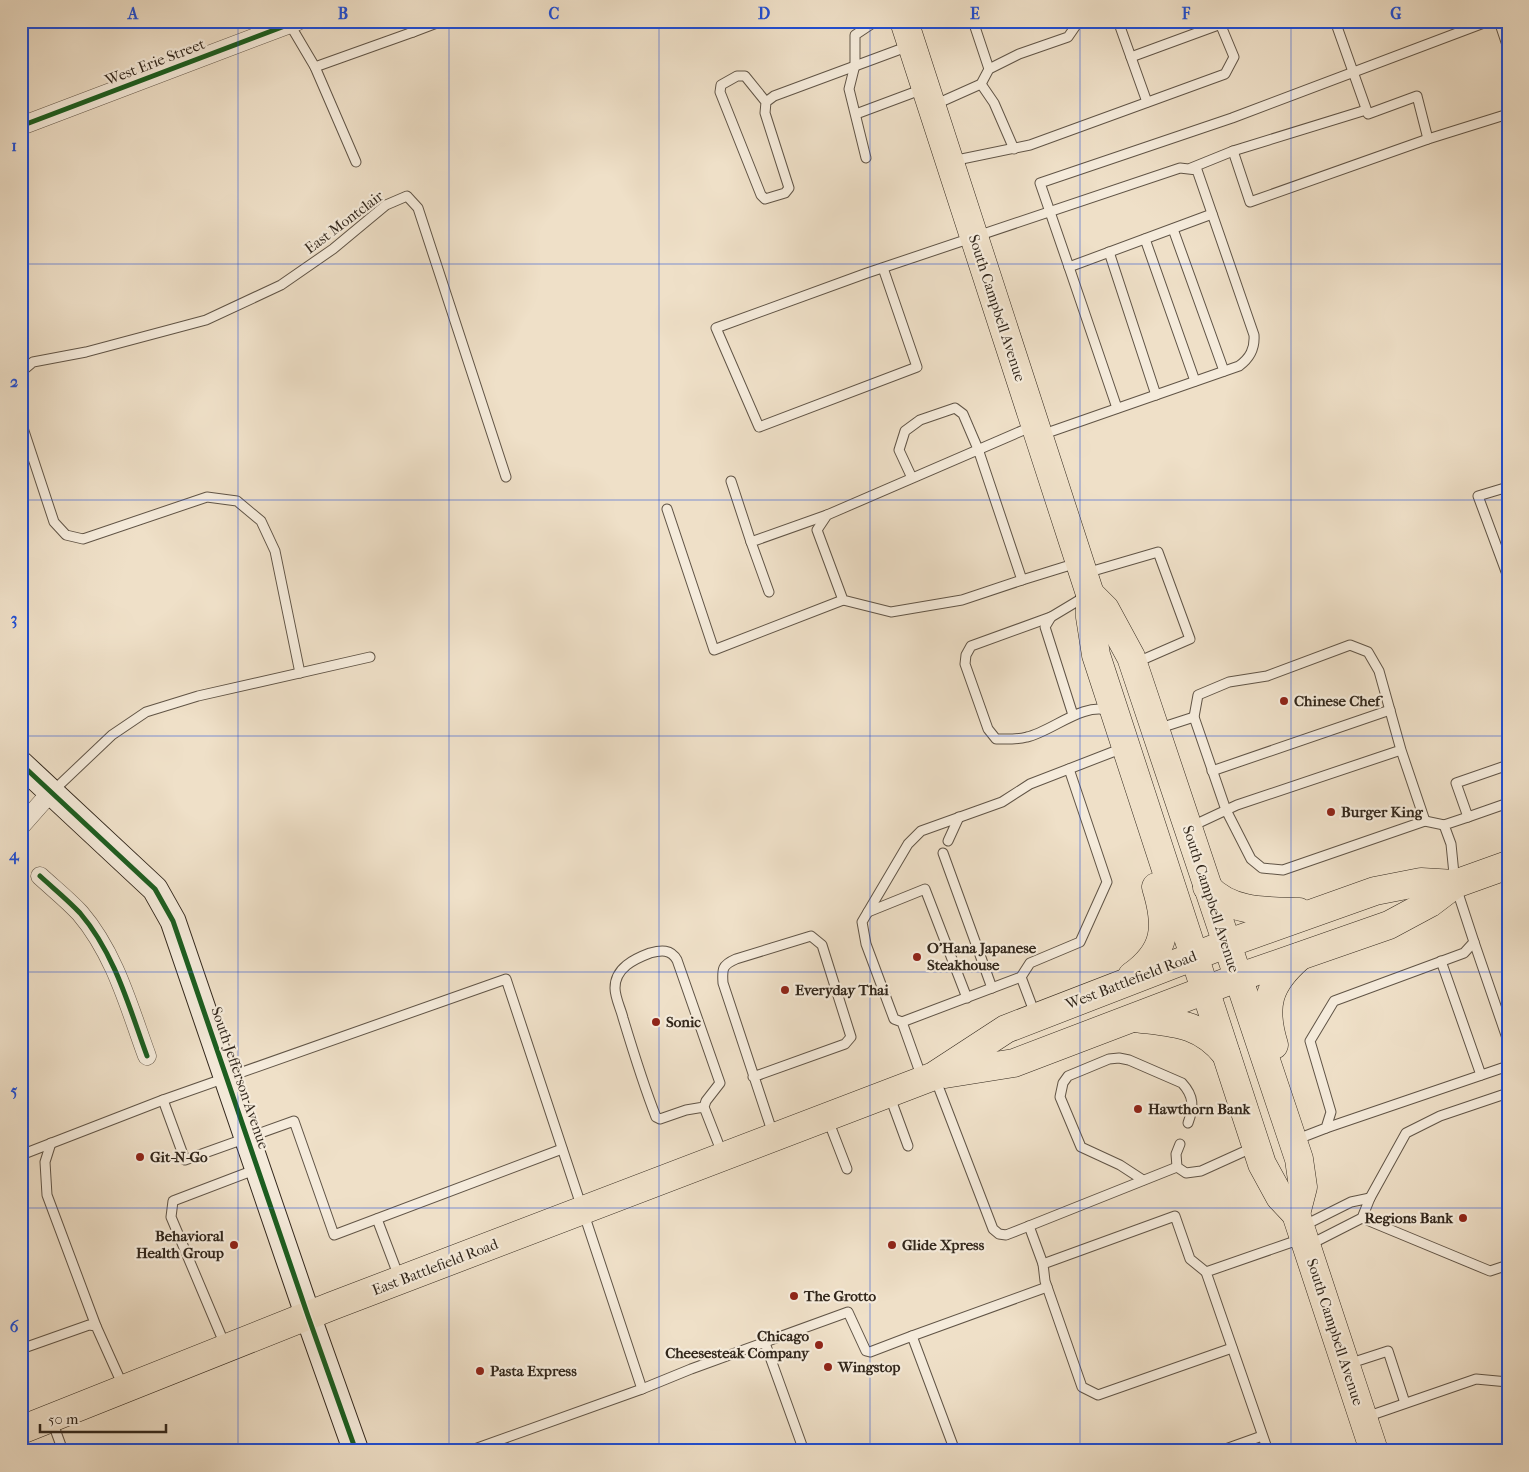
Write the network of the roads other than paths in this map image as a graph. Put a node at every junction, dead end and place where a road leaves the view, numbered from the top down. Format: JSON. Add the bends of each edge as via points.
{"nodes":[{"id":1,"x":409,"y":21,"type":"edge"},
{"id":2,"x":442,"y":21,"type":"edge"},
{"id":3,"x":876,"y":21,"type":"edge"},
{"id":4,"x":973,"y":21,"type":"edge"},
{"id":5,"x":1079,"y":21,"type":"edge"},
{"id":6,"x":1118,"y":21,"type":"edge"},
{"id":7,"x":1488,"y":21,"type":"edge"},
{"id":8,"x":1498,"y":21,"type":"edge"},
{"id":9,"x":292,"y":22,"type":"edge"},
{"id":10,"x":1338,"y":22,"type":"edge"},
{"id":11,"x":1220,"y":23,"type":"edge"},
{"id":12,"x":912,"y":29,"type":"edge"},
{"id":13,"x":413,"y":32,"type":"junction"},
{"id":14,"x":1508,"y":48,"type":"edge"},
{"id":15,"x":1130,"y":57,"type":"junction"},
{"id":16,"x":855,"y":66,"type":"junction"},
{"id":17,"x":315,"y":67,"type":"junction"},
{"id":18,"x":989,"y":69,"type":"junction"},
{"id":19,"x":1354,"y":72,"type":"junction"},
{"id":20,"x":981,"y":84,"type":"junction"},
{"id":21,"x":928,"y":97,"type":"junction"},
{"id":22,"x":766,"y":102,"type":"junction"},
{"id":23,"x":1147,"y":102,"type":"junction"},
{"id":24,"x":1366,"y":110,"type":"junction"},
{"id":25,"x":856,"y":114,"type":"junction"},
{"id":26,"x":1508,"y":114,"type":"edge"},
{"id":27,"x":21,"y":126,"type":"edge"},
{"id":28,"x":1428,"y":139,"type":"junction"},
{"id":29,"x":1014,"y":149,"type":"junction"},
{"id":30,"x":1233,"y":151,"type":"junction"},
{"id":31,"x":866,"y":158,"type":"dead end"},
{"id":32,"x":356,"y":162,"type":"dead end"},
{"id":33,"x":949,"y":162,"type":"junction"},
{"id":34,"x":1191,"y":168,"type":"junction"},
{"id":35,"x":1051,"y":212,"type":"junction"},
{"id":36,"x":1212,"y":214,"type":"junction"},
{"id":37,"x":1172,"y":229,"type":"junction"},
{"id":38,"x":974,"y":238,"type":"junction"},
{"id":39,"x":1145,"y":239,"type":"junction"},
{"id":40,"x":1109,"y":252,"type":"junction"},
{"id":41,"x":1069,"y":267,"type":"junction"},
{"id":42,"x":883,"y":268,"type":"junction"},
{"id":43,"x":1224,"y":371,"type":"junction"},
{"id":44,"x":21,"y":372,"type":"edge"},
{"id":45,"x":1195,"y":381,"type":"junction"},
{"id":46,"x":1156,"y":395,"type":"junction"},
{"id":47,"x":1117,"y":408,"type":"junction"},
{"id":48,"x":21,"y":422,"type":"edge"},
{"id":49,"x":1037,"y":430,"type":"junction"},
{"id":50,"x":978,"y":449,"type":"junction"},
{"id":51,"x":506,"y":477,"type":"dead end"},
{"id":52,"x":912,"y":478,"type":"junction"},
{"id":53,"x":731,"y":481,"type":"dead end"},
{"id":54,"x":1508,"y":487,"type":"edge"},
{"id":55,"x":668,"y":509,"type":"dead end"},
{"id":56,"x":827,"y":515,"type":"junction"},
{"id":57,"x":751,"y":542,"type":"junction"},
{"id":58,"x":1085,"y":577,"type":"junction"},
{"id":59,"x":1508,"y":577,"type":"edge"},
{"id":60,"x":1022,"y":580,"type":"junction"},
{"id":61,"x":769,"y":592,"type":"dead end"},
{"id":62,"x":843,"y":600,"type":"junction"},
{"id":63,"x":1051,"y":617,"type":"junction"},
{"id":64,"x":370,"y":657,"type":"dead end"},
{"id":65,"x":1133,"y":664,"type":"junction"},
{"id":66,"x":300,"y":673,"type":"junction"},
{"id":67,"x":1390,"y":710,"type":"junction"},
{"id":68,"x":1115,"y":712,"type":"junction"},
{"id":69,"x":1073,"y":715,"type":"junction"},
{"id":70,"x":1194,"y":717,"type":"junction"},
{"id":71,"x":1155,"y":730,"type":"junction"},
{"id":72,"x":1401,"y":750,"type":"junction"},
{"id":73,"x":1127,"y":752,"type":"junction"},
{"id":74,"x":21,"y":764,"type":"edge"},
{"id":75,"x":1508,"y":765,"type":"edge"},
{"id":76,"x":1069,"y":769,"type":"junction"},
{"id":77,"x":1212,"y":771,"type":"junction"},
{"id":78,"x":51,"y":792,"type":"junction"},
{"id":79,"x":1508,"y":803,"type":"edge"},
{"id":80,"x":1226,"y":810,"type":"junction"},
{"id":81,"x":959,"y":817,"type":"junction"},
{"id":82,"x":1468,"y":817,"type":"junction"},
{"id":83,"x":1425,"y":821,"type":"junction"},
{"id":84,"x":1444,"y":825,"type":"junction"},
{"id":85,"x":21,"y":826,"type":"edge"},
{"id":86,"x":1187,"y":828,"type":"junction"},
{"id":87,"x":948,"y":842,"type":"dead end"},
{"id":88,"x":943,"y":853,"type":"dead end"},
{"id":89,"x":1508,"y":865,"type":"edge"},
{"id":90,"x":40,"y":876,"type":"dead end"},
{"id":91,"x":1456,"y":884,"type":"junction"},
{"id":92,"x":1207,"y":887,"type":"junction"},
{"id":93,"x":868,"y":912,"type":"junction"},
{"id":94,"x":1312,"y":913,"type":"junction"},
{"id":95,"x":1474,"y":942,"type":"junction"},
{"id":96,"x":1226,"y":944,"type":"junction"},
{"id":97,"x":1194,"y":956,"type":"junction"},
{"id":98,"x":1300,"y":956,"type":"junction"},
{"id":99,"x":1441,"y":961,"type":"junction"},
{"id":100,"x":1021,"y":977,"type":"junction"},
{"id":101,"x":1237,"y":978,"type":"junction"},
{"id":102,"x":1120,"y":984,"type":"junction"},
{"id":103,"x":992,"y":988,"type":"junction"},
{"id":104,"x":1206,"y":990,"type":"junction"},
{"id":105,"x":967,"y":998,"type":"junction"},
{"id":106,"x":1035,"y":1016,"type":"junction"},
{"id":107,"x":1131,"y":1018,"type":"junction"},
{"id":108,"x":902,"y":1022,"type":"junction"},
{"id":109,"x":1508,"y":1041,"type":"edge"},
{"id":110,"x":147,"y":1056,"type":"dead end"},
{"id":111,"x":1227,"y":1056,"type":"junction"},
{"id":112,"x":1508,"y":1066,"type":"edge"},
{"id":113,"x":1481,"y":1075,"type":"junction"},
{"id":114,"x":226,"y":1077,"type":"junction"},
{"id":115,"x":753,"y":1077,"type":"junction"},
{"id":116,"x":928,"y":1078,"type":"junction"},
{"id":117,"x":888,"y":1092,"type":"junction"},
{"id":118,"x":1508,"y":1093,"type":"edge"},
{"id":119,"x":163,"y":1100,"type":"junction"},
{"id":120,"x":704,"y":1107,"type":"junction"},
{"id":121,"x":838,"y":1112,"type":"junction"},
{"id":122,"x":1188,"y":1123,"type":"dead end"},
{"id":123,"x":1326,"y":1128,"type":"junction"},
{"id":124,"x":774,"y":1136,"type":"junction"},
{"id":125,"x":247,"y":1137,"type":"junction"},
{"id":126,"x":1292,"y":1141,"type":"junction"},
{"id":127,"x":51,"y":1143,"type":"junction"},
{"id":128,"x":1180,"y":1144,"type":"dead end"},
{"id":129,"x":908,"y":1146,"type":"dead end"},
{"id":130,"x":1256,"y":1146,"type":"junction"},
{"id":131,"x":562,"y":1149,"type":"junction"},
{"id":132,"x":21,"y":1155,"type":"edge"},
{"id":133,"x":722,"y":1156,"type":"junction"},
{"id":134,"x":1176,"y":1167,"type":"junction"},
{"id":135,"x":258,"y":1168,"type":"junction"},
{"id":136,"x":847,"y":1169,"type":"dead end"},
{"id":137,"x":1143,"y":1180,"type":"junction"},
{"id":138,"x":1370,"y":1198,"type":"junction"},
{"id":139,"x":582,"y":1210,"type":"junction"},
{"id":140,"x":1362,"y":1218,"type":"junction"},
{"id":141,"x":377,"y":1219,"type":"junction"},
{"id":142,"x":1029,"y":1226,"type":"junction"},
{"id":143,"x":1302,"y":1231,"type":"junction"},
{"id":144,"x":1043,"y":1264,"type":"junction"},
{"id":145,"x":1508,"y":1265,"type":"edge"},
{"id":146,"x":1206,"y":1272,"type":"junction"},
{"id":147,"x":400,"y":1280,"type":"junction"},
{"id":148,"x":1047,"y":1287,"type":"junction"},
{"id":149,"x":308,"y":1316,"type":"junction"},
{"id":150,"x":96,"y":1326,"type":"junction"},
{"id":151,"x":912,"y":1336,"type":"junction"},
{"id":152,"x":765,"y":1343,"type":"junction"},
{"id":153,"x":226,"y":1348,"type":"junction"},
{"id":154,"x":1232,"y":1348,"type":"junction"},
{"id":155,"x":21,"y":1349,"type":"edge"},
{"id":156,"x":1346,"y":1364,"type":"junction"},
{"id":157,"x":1508,"y":1382,"type":"edge"},
{"id":158,"x":124,"y":1388,"type":"junction"},
{"id":159,"x":642,"y":1389,"type":"junction"},
{"id":160,"x":1405,"y":1403,"type":"junction"},
{"id":161,"x":51,"y":1418,"type":"junction"},
{"id":162,"x":1363,"y":1418,"type":"junction"},
{"id":163,"x":21,"y":1430,"type":"edge"},
{"id":164,"x":1262,"y":1436,"type":"junction"},
{"id":165,"x":63,"y":1451,"type":"edge"},
{"id":166,"x":356,"y":1451,"type":"edge"},
{"id":167,"x":469,"y":1451,"type":"edge"},
{"id":168,"x":804,"y":1451,"type":"edge"},
{"id":169,"x":955,"y":1451,"type":"edge"},
{"id":170,"x":1220,"y":1451,"type":"edge"},
{"id":171,"x":1268,"y":1451,"type":"edge"},
{"id":172,"x":1374,"y":1451,"type":"edge"}],
"edges":[{"from":1,"to":13,"type":"lane"},
{"from":2,"to":13,"type":"lane"},
{"from":3,"to":16,"type":"lane","via":[[855,35]]},
{"from":4,"to":18,"type":"lane"},
{"from":5,"to":18,"type":"lane","via":[[1068,37],[1018,54]]},
{"from":6,"to":15,"type":"lane"},
{"from":7,"to":19,"type":"lane"},
{"from":8,"to":14,"type":"lane"},
{"from":9,"to":17,"type":"lane"},
{"from":9,"to":27,"type":"street","name":"West Erie Street"},
{"from":10,"to":19,"type":"lane"},
{"from":11,"to":15,"type":"lane"},
{"from":11,"to":23,"type":"lane","via":[[1234,57],[1225,74]]},
{"from":12,"to":16,"type":"lane"},
{"from":12,"to":21,"type":"main road","name":"South Campbell Avenue"},
{"from":13,"to":17,"type":"lane"},
{"from":15,"to":23,"type":"lane"},
{"from":16,"to":22,"type":"lane","via":[[774,96]]},
{"from":16,"to":25,"type":"lane","via":[[850,88]]},
{"from":17,"to":32,"type":"lane"},
{"from":18,"to":20,"type":"lane"},
{"from":19,"to":24,"type":"lane"},
{"from":19,"to":35,"type":"lane","via":[[1232,118],[1040,183]]},
{"from":20,"to":21,"type":"lane"},
{"from":20,"to":29,"type":"lane","via":[[994,102]]},
{"from":21,"to":25,"type":"lane"},
{"from":21,"to":33,"type":"main road","name":"South Campbell Avenue"},
{"from":22,"to":22,"type":"lane","via":[[765,112],[789,188],[785,193],[765,199],[720,92],[720,85],[737,76],[745,76]]},
{"from":23,"to":29,"type":"lane"},
{"from":24,"to":28,"type":"lane","via":[[1368,114],[1416,96]]},
{"from":24,"to":30,"type":"lane"},
{"from":25,"to":31,"type":"lane"},
{"from":26,"to":28,"type":"lane"},
{"from":28,"to":30,"type":"lane","via":[[1250,202]]},
{"from":29,"to":33,"type":"lane"},
{"from":30,"to":34,"type":"lane"},
{"from":33,"to":38,"type":"main road","name":"South Campbell Avenue"},
{"from":34,"to":35,"type":"lane","via":[[1180,168]]},
{"from":34,"to":36,"type":"lane","via":[[1197,170]]},
{"from":35,"to":38,"type":"lane"},
{"from":35,"to":41,"type":"lane"},
{"from":36,"to":37,"type":"lane"},
{"from":36,"to":43,"type":"lane","via":[[1254,336],[1254,345],[1245,361]]},
{"from":37,"to":39,"type":"lane"},
{"from":37,"to":43,"type":"lane"},
{"from":38,"to":42,"type":"lane"},
{"from":38,"to":49,"type":"main road","name":"South Campbell Avenue"},
{"from":39,"to":40,"type":"lane"},
{"from":39,"to":45,"type":"lane"},
{"from":40,"to":41,"type":"lane"},
{"from":40,"to":46,"type":"lane"},
{"from":41,"to":47,"type":"lane"},
{"from":42,"to":42,"type":"lane","via":[[716,328],[760,427],[916,367]]},
{"from":43,"to":45,"type":"lane"},
{"from":44,"to":51,"type":"lane","name":"East Montclair","via":[[33,362],[86,352],[206,320],[281,285],[386,205],[408,196],[418,208]]},
{"from":45,"to":46,"type":"lane"},
{"from":46,"to":47,"type":"lane"},
{"from":47,"to":49,"type":"lane"},
{"from":48,"to":66,"type":"lane","via":[[54,522],[66,535],[84,538],[207,497],[237,501],[261,521],[275,552]]},
{"from":49,"to":50,"type":"lane"},
{"from":49,"to":58,"type":"main road","name":"South Campbell Avenue"},
{"from":50,"to":52,"type":"lane"},
{"from":50,"to":52,"type":"lane","via":[[963,414],[955,408],[920,420],[905,431],[898,450]]},
{"from":50,"to":60,"type":"lane"},
{"from":52,"to":56,"type":"lane"},
{"from":53,"to":57,"type":"lane"},
{"from":54,"to":59,"type":"lane","via":[[1478,496]]},
{"from":55,"to":62,"type":"lane","via":[[714,650]]},
{"from":56,"to":57,"type":"lane"},
{"from":56,"to":62,"type":"lane","via":[[817,530]]},
{"from":57,"to":61,"type":"lane"},
{"from":58,"to":60,"type":"lane"},
{"from":58,"to":63,"type":"lane"},
{"from":58,"to":65,"type":"main road","name":"South Campbell Avenue"},
{"from":58,"to":65,"type":"lane","via":[[1158,552],[1190,639]]},
{"from":58,"to":68,"type":"main road","name":"South Campbell Avenue","via":[[1096,655]]},
{"from":60,"to":62,"type":"lane","via":[[962,600],[891,612]]},
{"from":63,"to":69,"type":"lane","via":[[1045,627]]},
{"from":63,"to":69,"type":"lane","via":[[972,646],[965,664],[988,729],[996,739],[1027,737],[1054,727]]},
{"from":64,"to":66,"type":"lane"},
{"from":65,"to":71,"type":"main road","name":"South Campbell Avenue"},
{"from":66,"to":78,"type":"lane","via":[[198,696],[146,712],[112,735]]},
{"from":67,"to":70,"type":"lane","via":[[1379,671],[1368,652],[1350,646],[1267,676],[1229,682],[1198,695]]},
{"from":67,"to":72,"type":"lane"},
{"from":67,"to":77,"type":"lane"},
{"from":68,"to":69,"type":"lane","via":[[1100,708]]},
{"from":68,"to":73,"type":"main road","name":"South Campbell Avenue"},
{"from":70,"to":71,"type":"lane"},
{"from":70,"to":77,"type":"lane"},
{"from":71,"to":86,"type":"main road","name":"South Campbell Avenue"},
{"from":72,"to":80,"type":"lane"},
{"from":72,"to":83,"type":"lane"},
{"from":73,"to":76,"type":"lane"},
{"from":73,"to":97,"type":"main road","name":"South Campbell Avenue"},
{"from":73,"to":102,"type":"main road","via":[[1134,812],[1161,904],[1163,927],[1152,959]]},
{"from":74,"to":78,"type":"street","name":"South Jefferson Avenue"},
{"from":75,"to":82,"type":"lane","via":[[1456,783]]},
{"from":76,"to":81,"type":"lane","via":[[1030,784],[1002,802]]},
{"from":76,"to":100,"type":"lane","via":[[1107,882],[1080,942],[1030,963]]},
{"from":77,"to":80,"type":"lane"},
{"from":78,"to":85,"type":"street"},
{"from":78,"to":114,"type":"street","name":"South Jefferson Avenue","via":[[155,889],[173,921]]},
{"from":79,"to":82,"type":"lane"},
{"from":80,"to":83,"type":"lane","via":[[1250,858],[1262,868],[1283,870]]},
{"from":80,"to":86,"type":"lane"},
{"from":81,"to":87,"type":"lane"},
{"from":81,"to":93,"type":"lane","via":[[921,831],[908,844]]},
{"from":82,"to":84,"type":"lane"},
{"from":83,"to":84,"type":"lane"},
{"from":84,"to":91,"type":"lane","via":[[1451,844]]},
{"from":86,"to":92,"type":"main road","name":"South Campbell Avenue"},
{"from":88,"to":103,"type":"lane"},
{"from":89,"to":91,"type":"main road","name":"West Battlefield Road"},
{"from":90,"to":110,"type":"street","via":[[80,914],[102,946],[118,975]]},
{"from":91,"to":94,"type":"main road","name":"West Battlefield Road","via":[[1421,882],[1375,891]]},
{"from":91,"to":95,"type":"lane"},
{"from":91,"to":98,"type":"main road","name":"West Battlefield Road","via":[[1430,903],[1389,925]]},
{"from":92,"to":94,"type":"main road","via":[[1222,900],[1249,910]]},
{"from":92,"to":96,"type":"main road","name":"South Campbell Avenue"},
{"from":93,"to":105,"type":"lane","via":[[925,889]]},
{"from":93,"to":108,"type":"lane","via":[[862,922],[866,944],[894,1019]]},
{"from":94,"to":96,"type":"main road","name":"West Battlefield Road"},
{"from":95,"to":99,"type":"lane","via":[[1464,952]]},
{"from":95,"to":109,"type":"lane"},
{"from":96,"to":97,"type":"main road","name":"West Battlefield Road"},
{"from":96,"to":101,"type":"main road","name":"South Campbell Avenue"},
{"from":97,"to":102,"type":"main road","name":"West Battlefield Road"},
{"from":97,"to":104,"type":"main road","name":"South Campbell Avenue"},
{"from":98,"to":101,"type":"main road","name":"West Battlefield Road"},
{"from":98,"to":126,"type":"main road","via":[[1278,980],[1270,998],[1267,1017],[1292,1113]]},
{"from":99,"to":113,"type":"lane"},
{"from":99,"to":123,"type":"lane","via":[[1334,1001],[1310,1041],[1331,1112]]},
{"from":100,"to":103,"type":"lane"},
{"from":100,"to":106,"type":"lane"},
{"from":101,"to":104,"type":"main road","name":"West Battlefield Road"},
{"from":101,"to":126,"type":"main road","name":"South Campbell Avenue"},
{"from":102,"to":106,"type":"main road","name":"West Battlefield Road"},
{"from":103,"to":105,"type":"lane"},
{"from":104,"to":107,"type":"main road","name":"West Battlefield Road"},
{"from":104,"to":111,"type":"main road","name":"South Campbell Avenue"},
{"from":105,"to":108,"type":"lane"},
{"from":106,"to":116,"type":"main road","name":"West Battlefield Road","via":[[1006,1029]]},
{"from":107,"to":111,"type":"main road","via":[[1199,1030],[1216,1042]]},
{"from":107,"to":116,"type":"main road","name":"West Battlefield Road","via":[[1014,1063]]},
{"from":108,"to":116,"type":"lane"},
{"from":111,"to":130,"type":"main road","name":"South Campbell Avenue"},
{"from":112,"to":113,"type":"lane"},
{"from":113,"to":123,"type":"lane"},
{"from":114,"to":119,"type":"lane"},
{"from":114,"to":125,"type":"street","name":"South Jefferson Avenue"},
{"from":114,"to":131,"type":"lane","via":[[506,978]]},
{"from":115,"to":115,"type":"lane","via":[[723,983],[722,969],[726,963],[736,959],[811,936],[822,945],[851,1037],[845,1044]]},
{"from":115,"to":124,"type":"lane"},
{"from":116,"to":117,"type":"main road","name":"West Battlefield Road"},
{"from":116,"to":142,"type":"lane","via":[[993,1229],[999,1234],[1006,1234]]},
{"from":117,"to":121,"type":"main road","name":"West Battlefield Road"},
{"from":117,"to":129,"type":"lane"},
{"from":118,"to":138,"type":"lane","via":[[1440,1116],[1406,1133]]},
{"from":119,"to":125,"type":"lane","via":[[185,1160]]},
{"from":119,"to":127,"type":"lane"},
{"from":120,"to":120,"type":"lane","via":[[720,1083],[677,960],[667,951],[632,960],[621,970],[615,988],[640,1076],[656,1117],[660,1119]]},
{"from":120,"to":133,"type":"lane"},
{"from":121,"to":124,"type":"main road","name":"East Battlefield Road"},
{"from":121,"to":136,"type":"lane"},
{"from":122,"to":137,"type":"lane","via":[[1194,1109],[1188,1090],[1182,1083],[1129,1060],[1109,1059],[1068,1076],[1060,1097],[1081,1148],[1120,1165]]},
{"from":123,"to":126,"type":"lane"},
{"from":124,"to":133,"type":"main road","name":"East Battlefield Road"},
{"from":125,"to":135,"type":"street","name":"South Jefferson Avenue"},
{"from":125,"to":141,"type":"lane","via":[[294,1121],[334,1235]]},
{"from":126,"to":143,"type":"main road","name":"South Campbell Avenue","via":[[1303,1187]]},
{"from":127,"to":132,"type":"lane"},
{"from":127,"to":150,"type":"lane","via":[[45,1162],[47,1195]]},
{"from":128,"to":134,"type":"lane"},
{"from":130,"to":134,"type":"lane","via":[[1194,1173],[1186,1173]]},
{"from":130,"to":143,"type":"main road","name":"South Campbell Avenue","via":[[1262,1164]]},
{"from":131,"to":139,"type":"lane"},
{"from":131,"to":141,"type":"lane"},
{"from":133,"to":139,"type":"main road","name":"East Battlefield Road"},
{"from":134,"to":137,"type":"lane"},
{"from":135,"to":149,"type":"street","name":"South Jefferson Avenue"},
{"from":135,"to":153,"type":"lane","via":[[174,1202],[171,1217]]},
{"from":137,"to":142,"type":"lane"},
{"from":138,"to":140,"type":"lane"},
{"from":138,"to":143,"type":"lane","via":[[1351,1202]]},
{"from":139,"to":147,"type":"main road","name":"East Battlefield Road"},
{"from":139,"to":159,"type":"lane"},
{"from":140,"to":143,"type":"lane"},
{"from":140,"to":145,"type":"lane","via":[[1490,1271]]},
{"from":141,"to":147,"type":"lane"},
{"from":142,"to":144,"type":"lane"},
{"from":143,"to":146,"type":"lane"},
{"from":143,"to":156,"type":"main road","name":"South Campbell Avenue"},
{"from":144,"to":146,"type":"lane","via":[[1175,1216],[1190,1259]]},
{"from":144,"to":148,"type":"lane"},
{"from":146,"to":154,"type":"lane"},
{"from":147,"to":149,"type":"main road","name":"East Battlefield Road"},
{"from":148,"to":151,"type":"lane"},
{"from":148,"to":154,"type":"lane","via":[[1082,1387],[1098,1395]]},
{"from":149,"to":153,"type":"main road","name":"East Battlefield Road"},
{"from":149,"to":166,"type":"street","name":"South Jefferson Avenue"},
{"from":150,"to":155,"type":"lane","via":[[89,1325]]},
{"from":150,"to":158,"type":"lane"},
{"from":151,"to":152,"type":"lane","via":[[866,1351],[851,1316],[846,1312]]},
{"from":151,"to":169,"type":"lane"},
{"from":152,"to":159,"type":"lane"},
{"from":152,"to":168,"type":"lane"},
{"from":153,"to":158,"type":"main road","name":"East Battlefield Road"},
{"from":154,"to":164,"type":"lane"},
{"from":156,"to":160,"type":"lane","via":[[1388,1351]]},
{"from":156,"to":162,"type":"main road","name":"South Campbell Avenue"},
{"from":157,"to":160,"type":"lane","via":[[1476,1379]]},
{"from":158,"to":161,"type":"main road","name":"East Battlefield Road"},
{"from":159,"to":167,"type":"lane"},
{"from":160,"to":162,"type":"lane"},
{"from":161,"to":163,"type":"main road","name":"East Battlefield Road"},
{"from":161,"to":165,"type":"lane"},
{"from":162,"to":172,"type":"main road","name":"South Campbell Avenue"},
{"from":164,"to":170,"type":"lane"},
{"from":164,"to":171,"type":"lane"}]}
